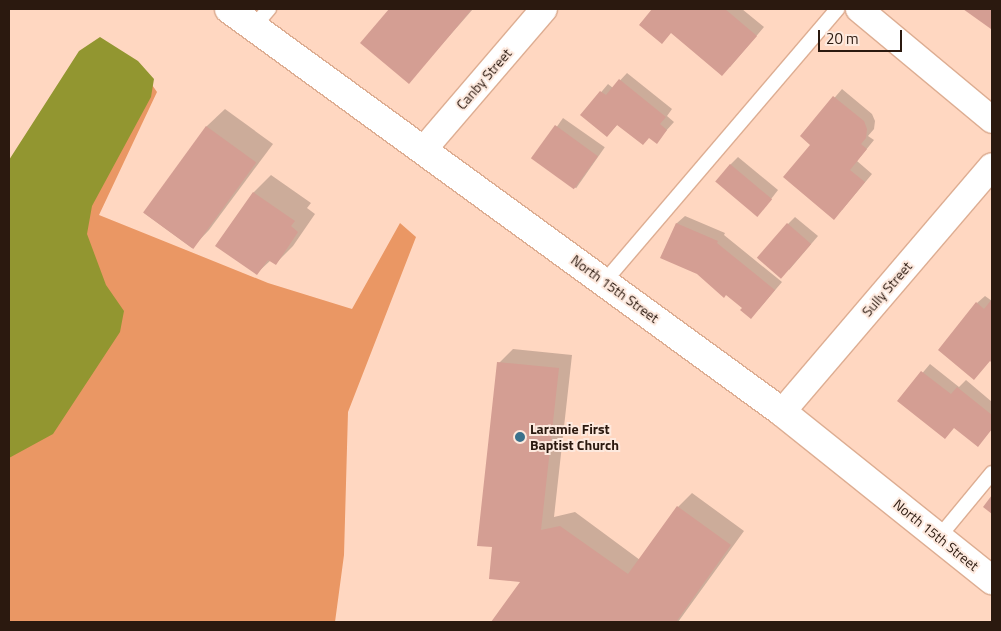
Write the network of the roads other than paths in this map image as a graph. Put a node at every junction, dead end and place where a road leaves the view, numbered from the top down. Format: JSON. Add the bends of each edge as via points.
{"nodes":[{"id":1,"x":229,"y":9,"type":"edge"},
{"id":2,"x":544,"y":9,"type":"edge"},
{"id":3,"x":837,"y":9,"type":"edge"},
{"id":4,"x":859,"y":9,"type":"edge"},
{"id":5,"x":262,"y":18,"type":"edge"},
{"id":6,"x":992,"y":120,"type":"edge"},
{"id":7,"x":424,"y":149,"type":"junction"},
{"id":8,"x":992,"y":166,"type":"edge"},
{"id":9,"x":605,"y":281,"type":"junction"},
{"id":10,"x":782,"y":412,"type":"junction"},
{"id":11,"x":992,"y":473,"type":"edge"},
{"id":12,"x":939,"y":537,"type":"junction"},
{"id":13,"x":992,"y":580,"type":"edge"}],
"edges":[{"from":1,"to":5,"type":"main road","name":"North 15th Street"},
{"from":2,"to":7,"type":"street","name":"Canby Street"},
{"from":3,"to":9,"type":"lane"},
{"from":4,"to":6,"type":"street"},
{"from":5,"to":7,"type":"main road","name":"North 15th Street"},
{"from":7,"to":9,"type":"main road","name":"North 15th Street"},
{"from":8,"to":10,"type":"street","name":"Sully Street"},
{"from":9,"to":10,"type":"main road","name":"North 15th Street"},
{"from":10,"to":12,"type":"main road","name":"North 15th Street"},
{"from":11,"to":12,"type":"lane"},
{"from":12,"to":13,"type":"main road","name":"North 15th Street"}]}
